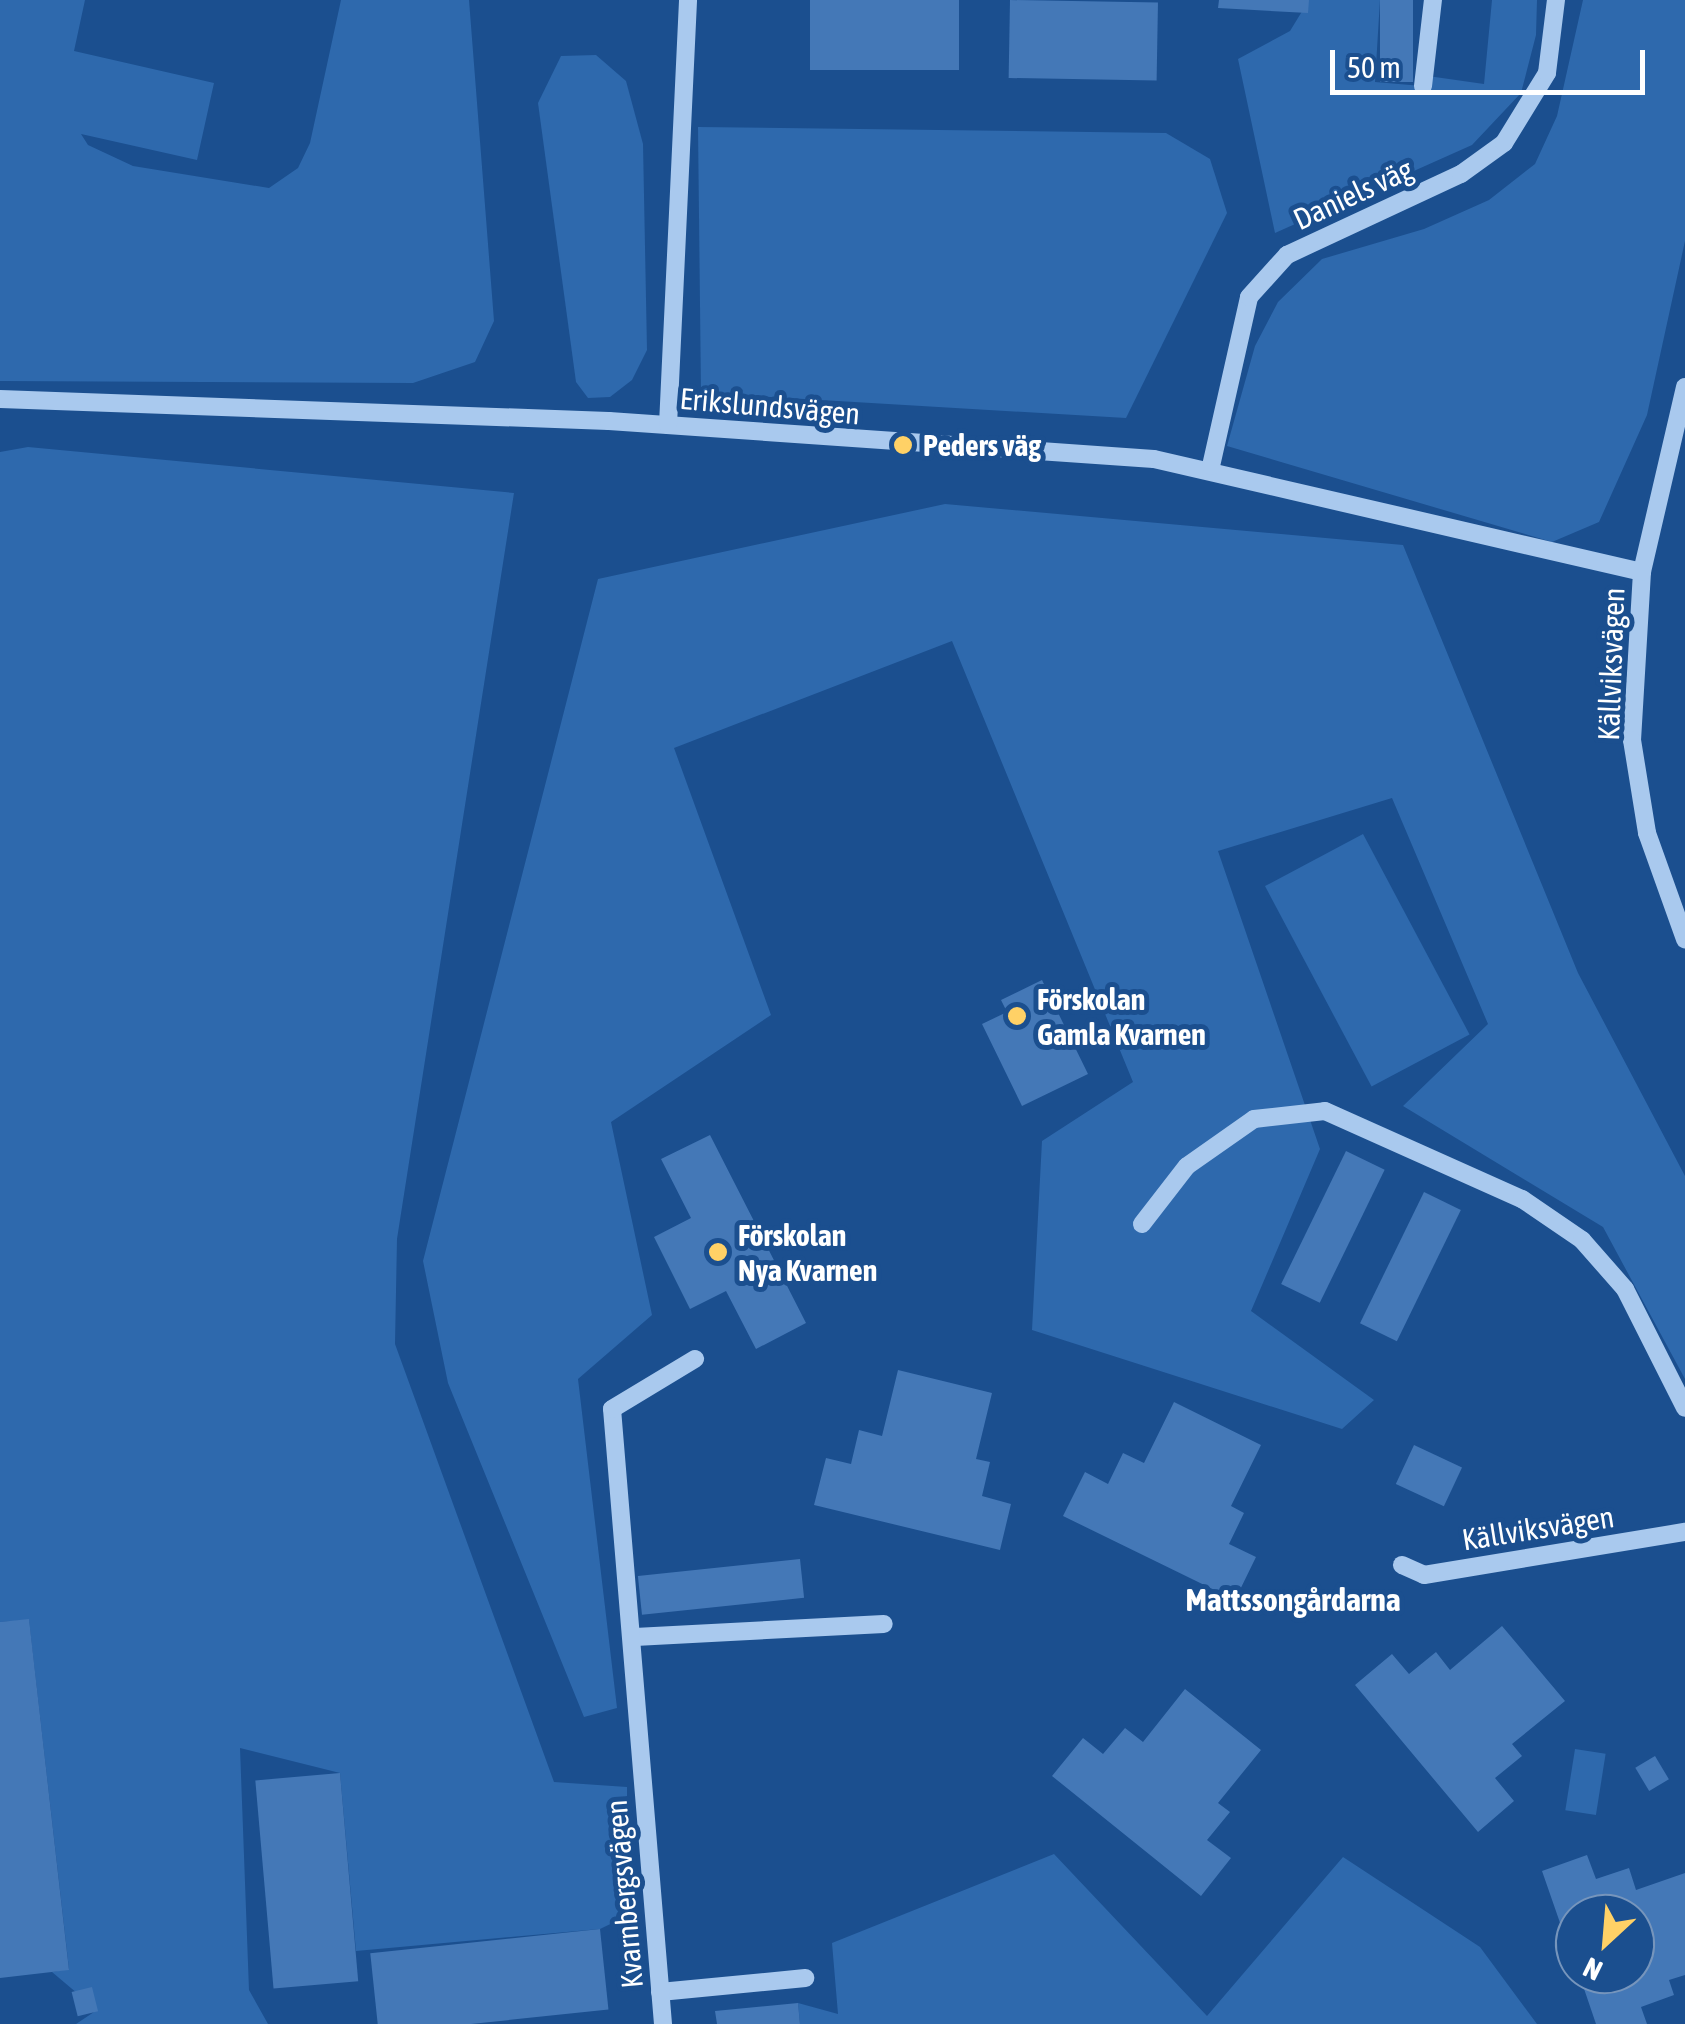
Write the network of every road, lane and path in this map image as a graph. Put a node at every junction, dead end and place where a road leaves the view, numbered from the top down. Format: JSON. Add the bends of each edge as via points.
{"nodes":[{"id":1,"x":688,"y":0,"type":"edge"},
{"id":2,"x":1434,"y":0,"type":"edge"},
{"id":3,"x":1556,"y":0,"type":"edge"},
{"id":4,"x":1423,"y":86,"type":"dead end"},
{"id":5,"x":1685,"y":388,"type":"edge"},
{"id":6,"x":0,"y":399,"type":"edge"},
{"id":7,"x":668,"y":425,"type":"junction"},
{"id":8,"x":1210,"y":466,"type":"junction"},
{"id":9,"x":1642,"y":572,"type":"junction"},
{"id":10,"x":1685,"y":939,"type":"edge"},
{"id":11,"x":1142,"y":1224,"type":"dead end"},
{"id":12,"x":696,"y":1359,"type":"dead end"},
{"id":13,"x":1685,"y":1408,"type":"edge"},
{"id":14,"x":1685,"y":1532,"type":"edge"},
{"id":15,"x":1402,"y":1564,"type":"dead end"},
{"id":16,"x":884,"y":1624,"type":"dead end"},
{"id":17,"x":635,"y":1637,"type":"junction"},
{"id":18,"x":806,"y":1978,"type":"dead end"},
{"id":19,"x":660,"y":1992,"type":"junction"},
{"id":20,"x":663,"y":2024,"type":"edge"}],
"edges":[{"from":1,"to":7,"type":"street"},
{"from":2,"to":4,"type":"street"},
{"from":3,"to":8,"type":"street","name":"Daniels väg","via":[[1547,73],[1504,143],[1460,174],[1287,255],[1249,296],[1226,364]]},
{"from":5,"to":9,"type":"street","name":"Källviksvägen"},
{"from":6,"to":7,"type":"street","name":"Erikslundsvägen"},
{"from":7,"to":8,"type":"street","name":"Erikslundsvägen"},
{"from":8,"to":9,"type":"street","name":"Erikslundsvägen"},
{"from":9,"to":10,"type":"street","name":"Källviksvägen","via":[[1632,740],[1647,833]]},
{"from":11,"to":13,"type":"street","via":[[1188,1166],[1254,1119],[1325,1111],[1522,1199],[1582,1240],[1626,1289]]},
{"from":12,"to":17,"type":"street","name":"Kvarnbergsvägen","via":[[612,1409],[610,1470]]},
{"from":14,"to":15,"type":"street","name":"Källviksvägen","via":[[1424,1575]]},
{"from":16,"to":17,"type":"street"},
{"from":17,"to":19,"type":"street","name":"Kvarnbergsvägen"},
{"from":18,"to":19,"type":"street"},
{"from":19,"to":20,"type":"street","name":"Kvarnbergsvägen"}]}
